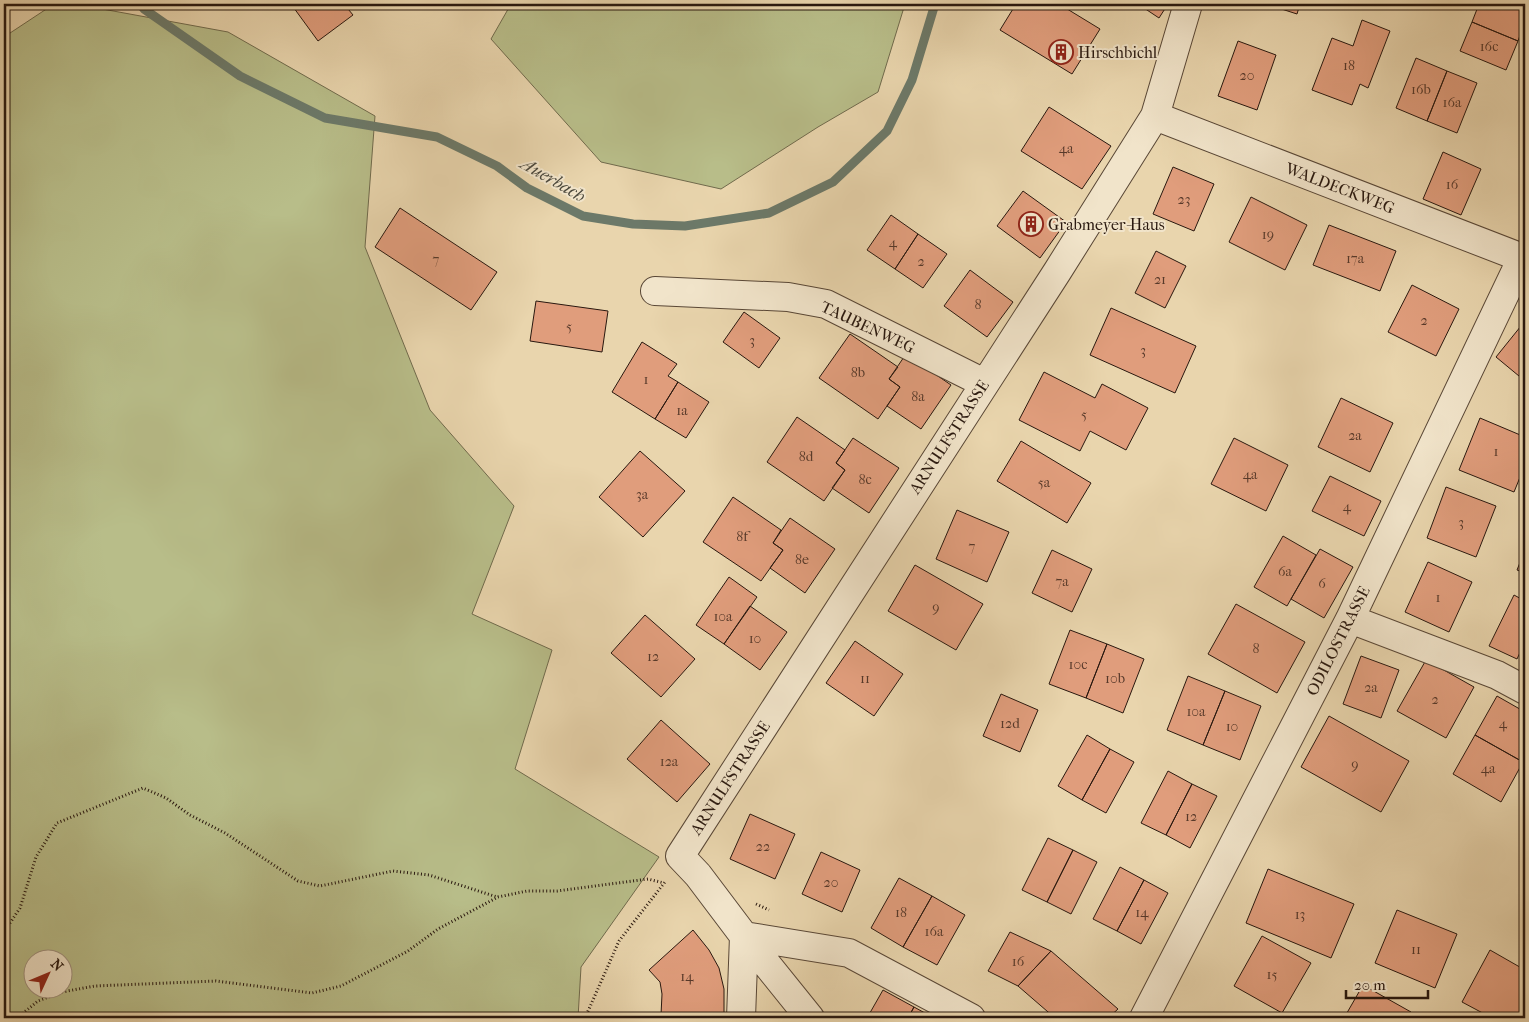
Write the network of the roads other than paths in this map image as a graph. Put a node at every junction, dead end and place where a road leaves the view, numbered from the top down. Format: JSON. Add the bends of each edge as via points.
{"nodes":[{"id":1,"x":1188,"y":4,"type":"edge"},
{"id":2,"x":1155,"y":116,"type":"junction"},
{"id":3,"x":1524,"y":259,"type":"edge"},
{"id":4,"x":655,"y":292,"type":"dead end"},
{"id":5,"x":984,"y":383,"type":"junction"},
{"id":6,"x":1350,"y":619,"type":"junction"},
{"id":7,"x":1525,"y":690,"type":"edge"},
{"id":8,"x":744,"y":936,"type":"junction"},
{"id":9,"x":741,"y":1018,"type":"edge"},
{"id":10,"x":810,"y":1018,"type":"edge"},
{"id":11,"x":970,"y":1018,"type":"edge"},
{"id":12,"x":1144,"y":1018,"type":"edge"}],
"edges":[{"from":1,"to":2,"type":"street","name":"ARNULFSTRASSE"},
{"from":2,"to":3,"type":"street","name":"WALDECKWEG"},
{"from":2,"to":5,"type":"street","name":"ARNULFSTRASSE"},
{"from":3,"to":6,"type":"street","name":"ODILOSTRASSE"},
{"from":4,"to":5,"type":"street","name":"TAUBENWEG","via":[[788,297],[826,304]]},
{"from":5,"to":8,"type":"street","name":"ARNULFSTRASSE","via":[[680,856]]},
{"from":6,"to":7,"type":"street","via":[[1497,675]]},
{"from":6,"to":12,"type":"street","name":"ODILOSTRASSE"},
{"from":8,"to":9,"type":"street"},
{"from":8,"to":10,"type":"street"},
{"from":8,"to":11,"type":"street","via":[[849,953]]}]}
